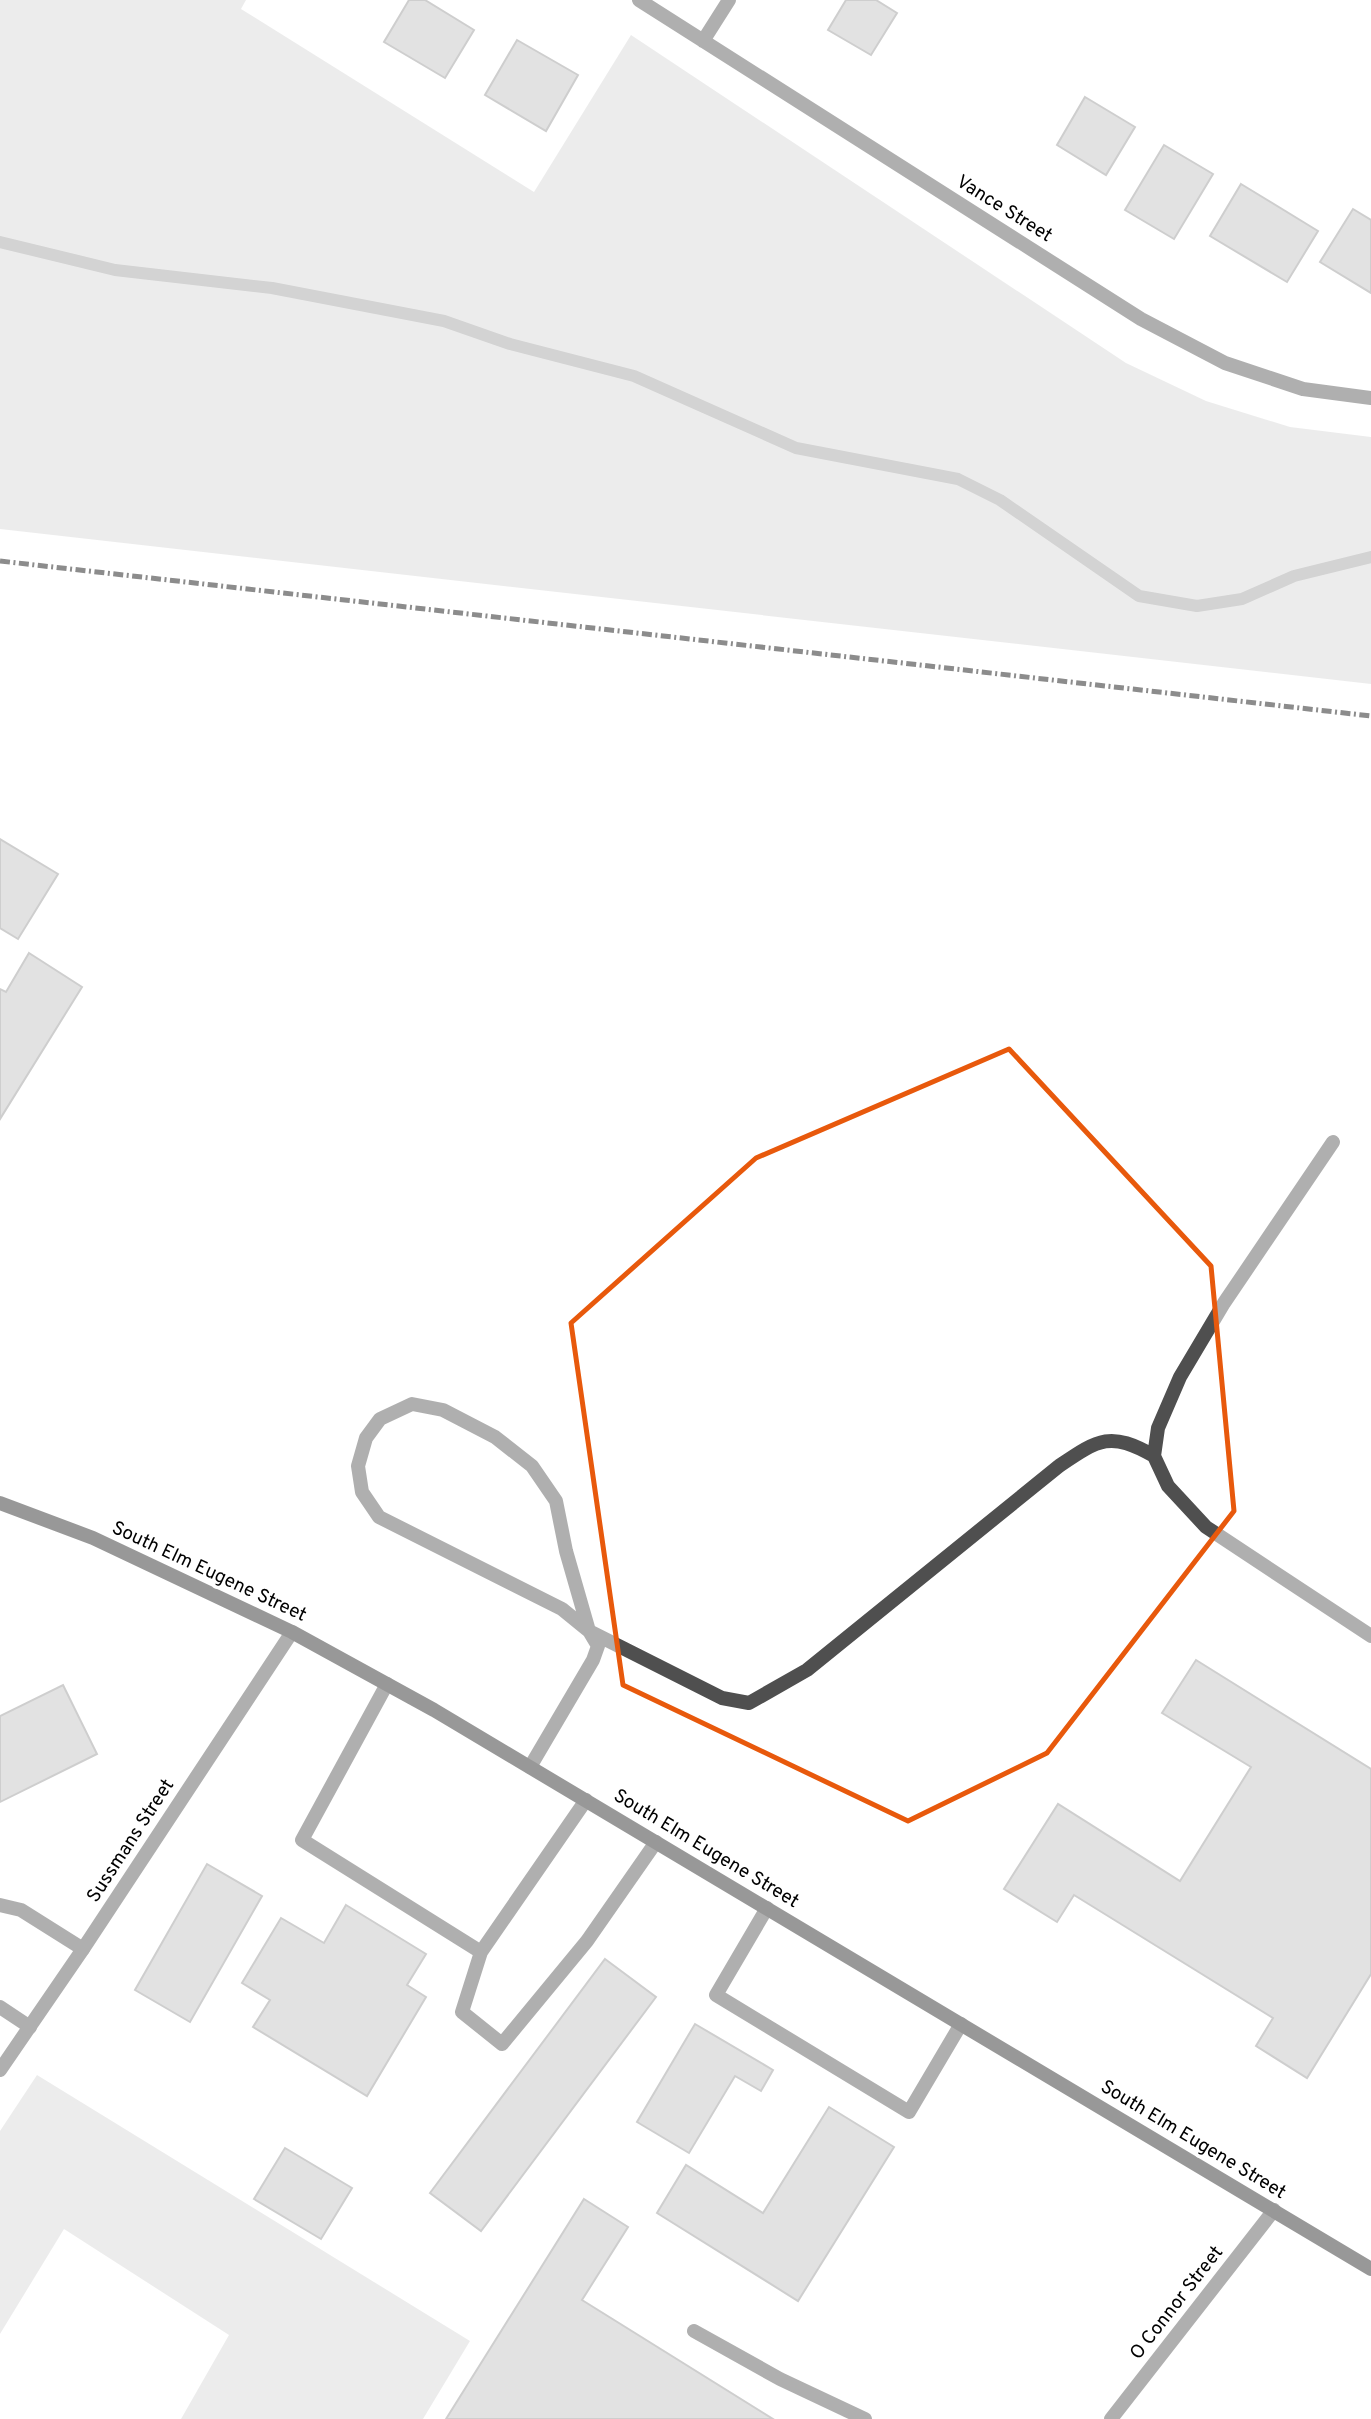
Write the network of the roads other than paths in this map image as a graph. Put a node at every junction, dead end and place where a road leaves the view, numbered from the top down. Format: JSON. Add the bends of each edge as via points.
{"nodes":[{"id":1,"x":639,"y":0,"type":"edge"},
{"id":2,"x":729,"y":0,"type":"edge"},
{"id":3,"x":703,"y":41,"type":"junction"},
{"id":4,"x":1371,"y":398,"type":"edge"},
{"id":5,"x":1333,"y":1142,"type":"dead end"},
{"id":6,"x":1154,"y":1456,"type":"junction"},
{"id":7,"x":0,"y":1503,"type":"edge"},
{"id":8,"x":292,"y":1632,"type":"junction"},
{"id":9,"x":589,"y":1632,"type":"junction"},
{"id":10,"x":1371,"y":1636,"type":"edge"},
{"id":11,"x":387,"y":1684,"type":"junction"},
{"id":12,"x":530,"y":1767,"type":"junction"},
{"id":13,"x":586,"y":1800,"type":"junction"},
{"id":14,"x":656,"y":1842,"type":"junction"},
{"id":15,"x":0,"y":1905,"type":"edge"},
{"id":16,"x":767,"y":1908,"type":"junction"},
{"id":17,"x":83,"y":1950,"type":"junction"},
{"id":18,"x":481,"y":1952,"type":"junction"},
{"id":19,"x":0,"y":2007,"type":"edge"},
{"id":20,"x":961,"y":2024,"type":"junction"},
{"id":21,"x":30,"y":2027,"type":"junction"},
{"id":22,"x":0,"y":2070,"type":"edge"},
{"id":23,"x":1274,"y":2210,"type":"junction"},
{"id":24,"x":1371,"y":2269,"type":"edge"},
{"id":25,"x":694,"y":2331,"type":"dead end"},
{"id":26,"x":866,"y":2419,"type":"edge"},
{"id":27,"x":1111,"y":2419,"type":"edge"}],
"edges":[{"from":1,"to":3,"type":"street","name":"Vance Street"},
{"from":2,"to":3,"type":"street"},
{"from":3,"to":4,"type":"street","name":"Vance Street","via":[[1141,319],[1225,363],[1303,389]]},
{"from":5,"to":6,"type":"street","via":[[1224,1303],[1180,1377],[1158,1428]]},
{"from":6,"to":9,"type":"street","via":[[1133,1444],[1111,1440],[1092,1444],[807,1670],[749,1703],[722,1698]]},
{"from":6,"to":10,"type":"street","via":[[1168,1486],[1206,1527]]},
{"from":7,"to":8,"type":"main road","name":"South Elm Eugene Street","via":[[93,1538]]},
{"from":8,"to":11,"type":"main road","name":"South Elm Eugene Street"},
{"from":8,"to":17,"type":"street","name":"Sussmans Street"},
{"from":9,"to":9,"type":"street","via":[[562,1609],[379,1517],[362,1492],[358,1466],[366,1438],[380,1419],[412,1404],[443,1410],[495,1437],[532,1466],[556,1501]]},
{"from":9,"to":12,"type":"street","via":[[598,1646],[593,1660]]},
{"from":11,"to":12,"type":"main road","name":"South Elm Eugene Street"},
{"from":11,"to":18,"type":"street","via":[[302,1840]]},
{"from":12,"to":13,"type":"main road","name":"South Elm Eugene Street"},
{"from":13,"to":14,"type":"main road","name":"South Elm Eugene Street"},
{"from":13,"to":18,"type":"street"},
{"from":14,"to":16,"type":"main road","name":"South Elm Eugene Street"},
{"from":14,"to":18,"type":"street","via":[[587,1941],[502,2044],[462,2012]]},
{"from":15,"to":17,"type":"street","via":[[21,1910]]},
{"from":16,"to":20,"type":"main road","name":"South Elm Eugene Street"},
{"from":16,"to":20,"type":"street","via":[[716,1995],[909,2112]]},
{"from":17,"to":21,"type":"street","name":"Sussmans Street"},
{"from":19,"to":21,"type":"street"},
{"from":20,"to":23,"type":"main road","name":"South Elm Eugene Street"},
{"from":21,"to":22,"type":"street","name":"Sussmans Street"},
{"from":23,"to":24,"type":"main road","name":"South Elm Eugene Street"},
{"from":23,"to":27,"type":"street","name":"O Connor Street"},
{"from":25,"to":26,"type":"street","via":[[780,2379]]}]}
